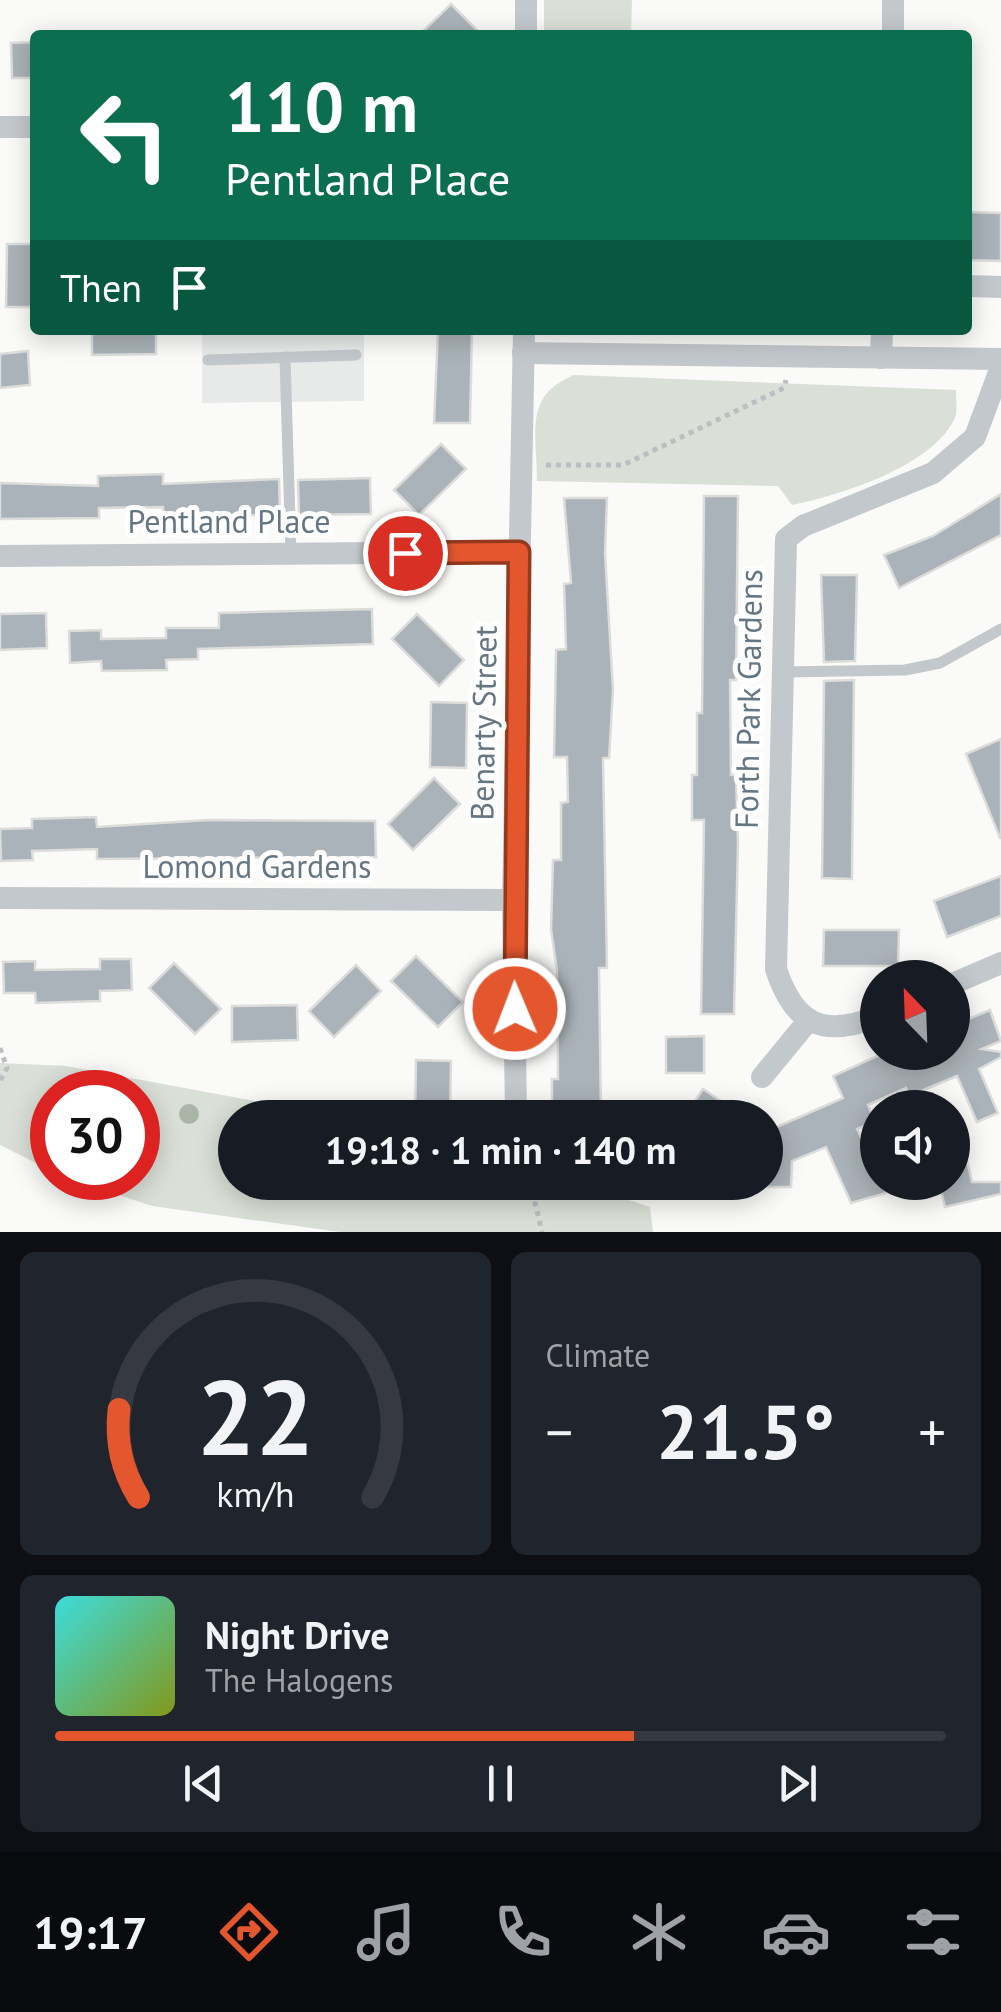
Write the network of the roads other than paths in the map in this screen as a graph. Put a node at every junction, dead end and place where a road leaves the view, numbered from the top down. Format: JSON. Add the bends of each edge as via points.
{"nodes":[{"id":1,"x":526,"y":0,"type":"edge"},
{"id":2,"x":893,"y":0,"type":"edge"},
{"id":3,"x":526,"y":30,"type":"edge"},
{"id":4,"x":893,"y":30,"type":"edge"},
{"id":5,"x":30,"y":126,"type":"edge"},
{"id":6,"x":0,"y":127,"type":"edge"},
{"id":7,"x":972,"y":286,"type":"edge"},
{"id":8,"x":1001,"y":287,"type":"edge"},
{"id":9,"x":882,"y":335,"type":"edge"},
{"id":10,"x":523,"y":342,"type":"edge"},
{"id":11,"x":356,"y":356,"type":"dead end"},
{"id":12,"x":285,"y":357,"type":"junction"},
{"id":13,"x":881,"y":358,"type":"junction"},
{"id":14,"x":1001,"y":359,"type":"edge"},
{"id":15,"x":208,"y":360,"type":"dead end"},
{"id":16,"x":1001,"y":367,"type":"edge"},
{"id":17,"x":519,"y":552,"type":"junction"},
{"id":18,"x":291,"y":554,"type":"junction"},
{"id":19,"x":0,"y":556,"type":"edge"},
{"id":20,"x":1001,"y":629,"type":"edge"},
{"id":21,"x":782,"y":672,"type":"junction"},
{"id":22,"x":0,"y":898,"type":"edge"},
{"id":23,"x":514,"y":900,"type":"junction"},
{"id":24,"x":1001,"y":963,"type":"edge"},
{"id":25,"x":970,"y":976,"type":"edge"},
{"id":26,"x":808,"y":1021,"type":"junction"},
{"id":27,"x":860,"y":1021,"type":"edge"},
{"id":28,"x":762,"y":1077,"type":"dead end"},
{"id":29,"x":516,"y":1100,"type":"edge"}],
"edges":[{"from":1,"to":3,"type":"street"},
{"from":2,"to":4,"type":"street"},
{"from":5,"to":6,"type":"street"},
{"from":7,"to":8,"type":"street"},
{"from":9,"to":13,"type":"street"},
{"from":10,"to":13,"type":"street"},
{"from":10,"to":17,"type":"street","name":"Benarty Street"},
{"from":11,"to":12,"type":"lane"},
{"from":12,"to":15,"type":"lane"},
{"from":12,"to":18,"type":"lane"},
{"from":13,"to":14,"type":"street"},
{"from":16,"to":21,"type":"street","name":"Forth Park Gardens","via":[[975,437],[933,473],[786,539]]},
{"from":17,"to":18,"type":"street","name":"Pentland Place"},
{"from":17,"to":23,"type":"street","name":"Benarty Street"},
{"from":18,"to":19,"type":"street","name":"Pentland Place"},
{"from":20,"to":21,"type":"lane","via":[[940,663]]},
{"from":21,"to":26,"type":"street","name":"Forth Park Gardens","via":[[776,969],[786,998]]},
{"from":22,"to":23,"type":"street","name":"Lomond Gardens"},
{"from":23,"to":29,"type":"street","name":"Benarty Street"},
{"from":24,"to":25,"type":"street"},
{"from":26,"to":27,"type":"street","via":[[832,1028]]},
{"from":26,"to":28,"type":"street"}]}
